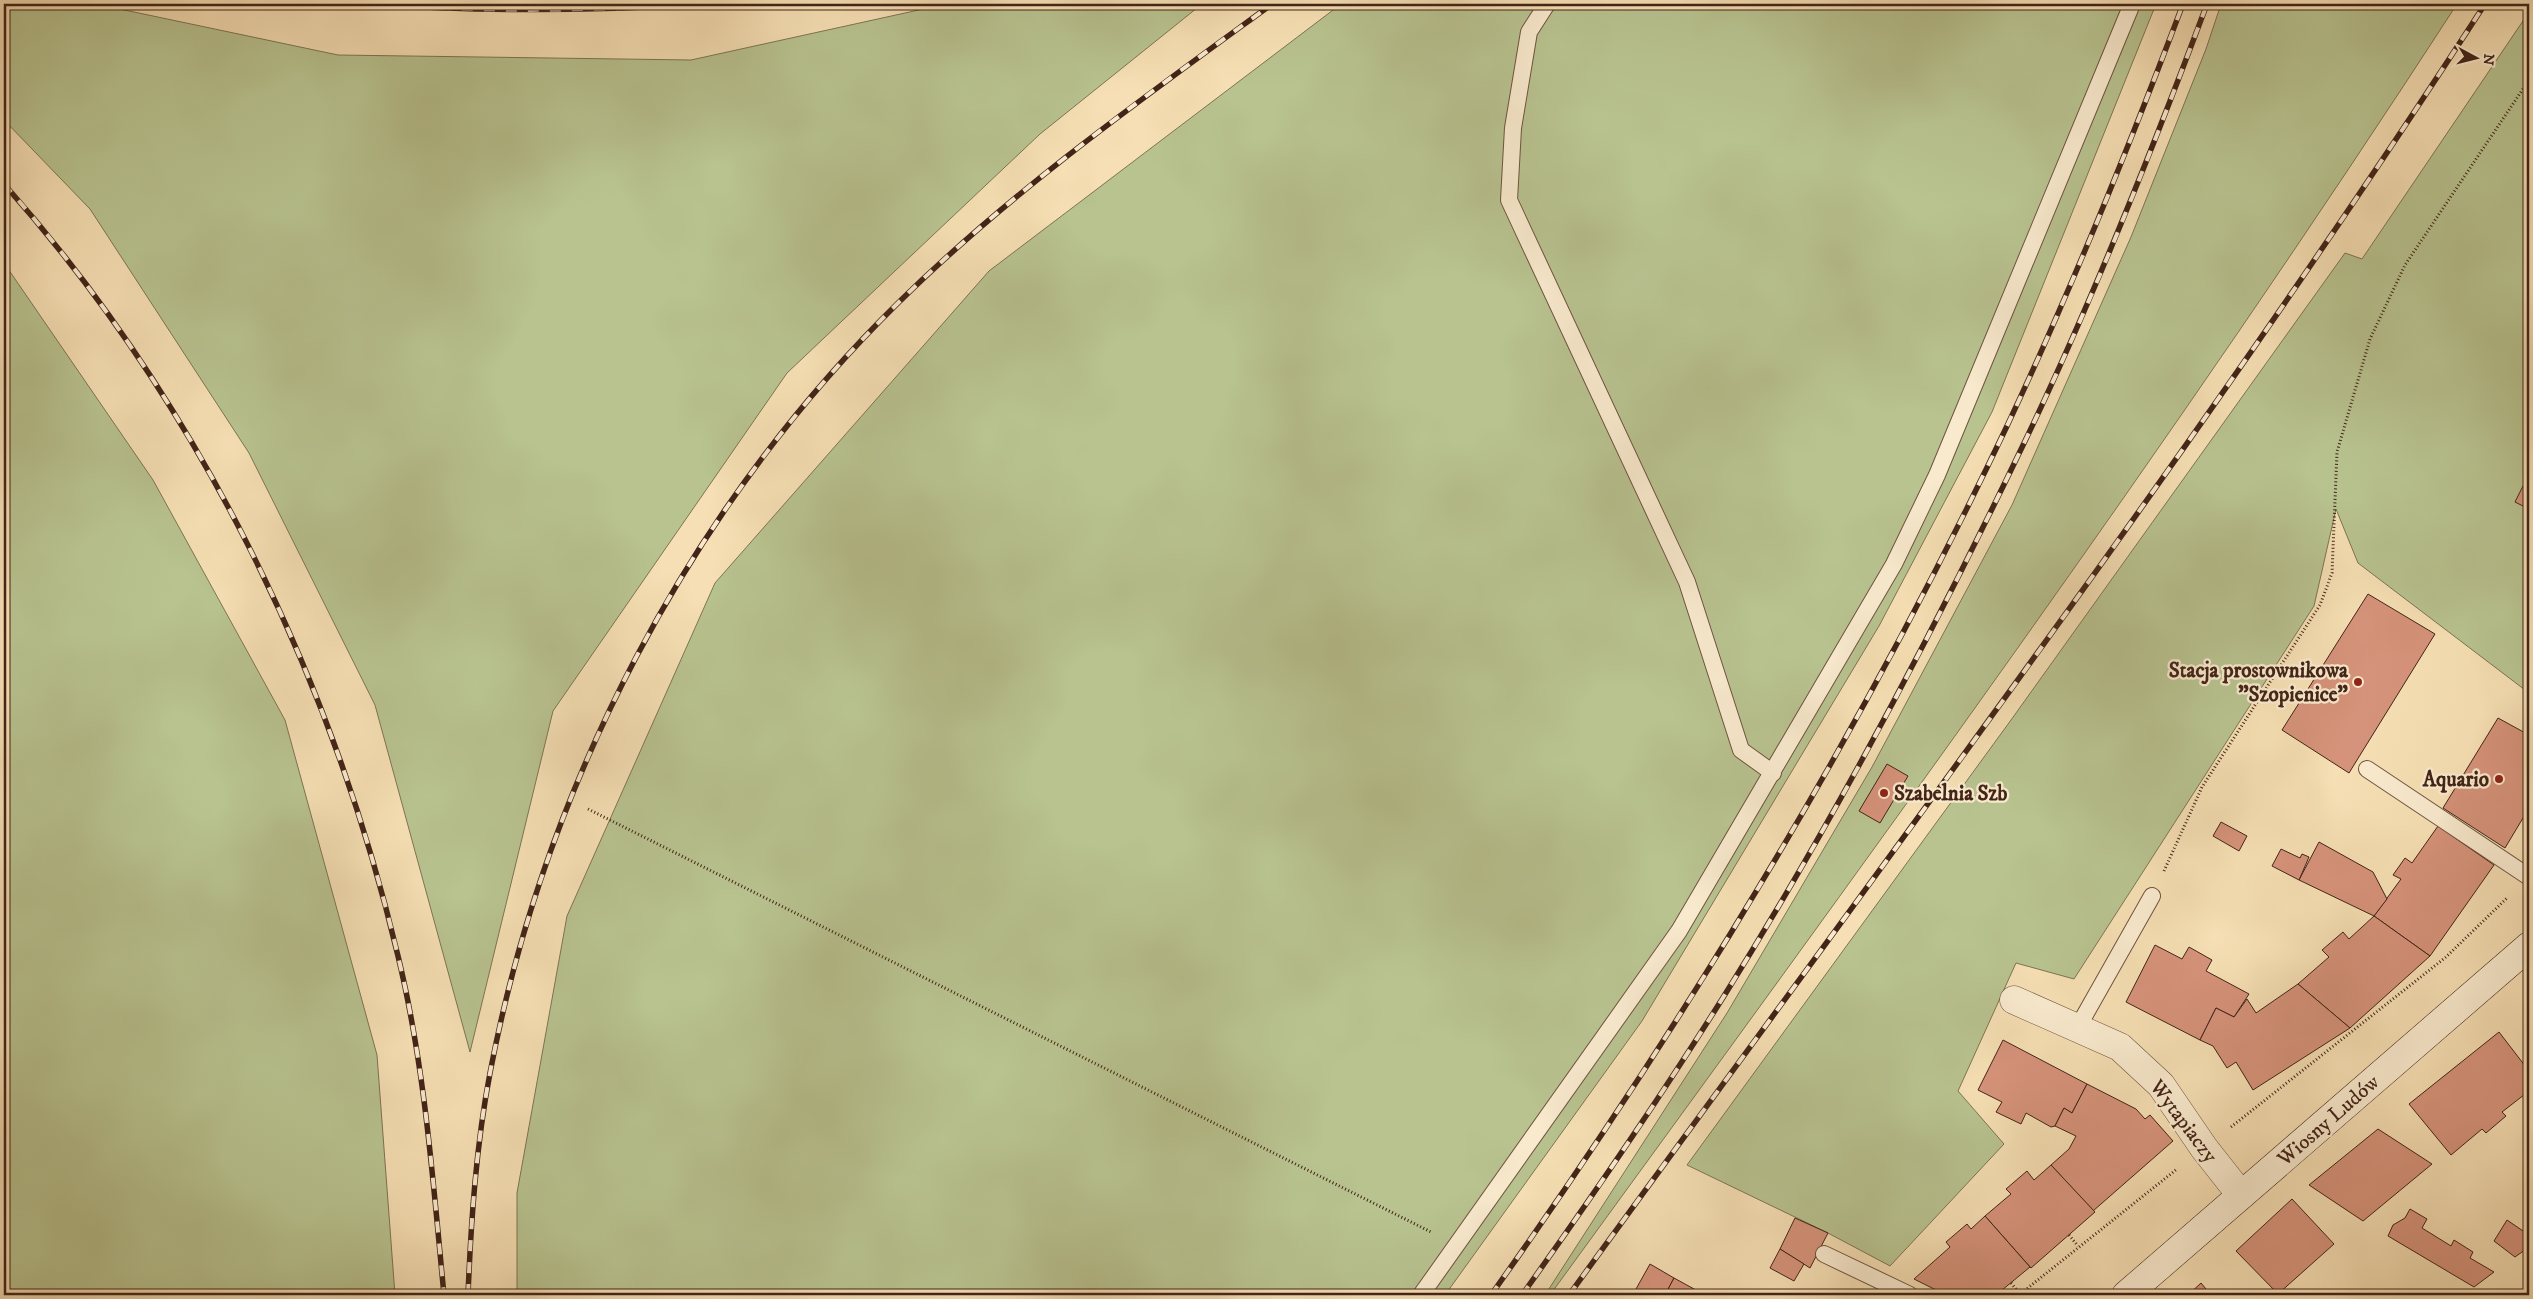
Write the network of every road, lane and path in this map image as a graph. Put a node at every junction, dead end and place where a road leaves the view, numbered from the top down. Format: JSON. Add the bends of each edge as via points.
{"nodes":[{"id":1,"x":1547,"y":4,"type":"edge"},
{"id":2,"x":2132,"y":4,"type":"edge"},
{"id":3,"x":2529,"y":80,"type":"edge"},
{"id":4,"x":2367,"y":769,"type":"dead end"},
{"id":5,"x":1773,"y":773,"type":"junction"},
{"id":6,"x":588,"y":809,"type":"dead end"},
{"id":7,"x":2529,"y":877,"type":"edge"},
{"id":8,"x":2152,"y":896,"type":"joint"},
{"id":9,"x":2529,"y":946,"type":"edge"},
{"id":10,"x":2014,"y":1000,"type":"dead end"},
{"id":11,"x":2078,"y":1027,"type":"junction"},
{"id":12,"x":2204,"y":1148,"type":"junction"},
{"id":13,"x":2241,"y":1195,"type":"junction"},
{"id":14,"x":2069,"y":1235,"type":"dead end"},
{"id":15,"x":1457,"y":1245,"type":"junction"},
{"id":16,"x":2078,"y":1246,"type":"junction"},
{"id":17,"x":1824,"y":1254,"type":"dead end"},
{"id":18,"x":2011,"y":1283,"type":"dead end"},
{"id":19,"x":1421,"y":1295,"type":"edge"},
{"id":20,"x":1910,"y":1295,"type":"edge"},
{"id":21,"x":2020,"y":1295,"type":"edge"},
{"id":22,"x":2126,"y":1295,"type":"edge"}],
"edges":[{"from":1,"to":5,"type":"lane","via":[[1529,32],[1513,128],[1508,200],[1687,582],[1741,750]]},
{"from":2,"to":5,"type":"lane","via":[[1937,475],[1894,564]]},
{"from":3,"to":8,"type":"path","via":[[2401,273],[2370,339],[2337,452],[2332,573],[2320,605],[2202,787]]},
{"from":4,"to":7,"type":"lane"},
{"from":5,"to":15,"type":"lane","via":[[1679,930]]},
{"from":6,"to":15,"type":"path"},
{"from":7,"to":12,"type":"path","via":[[2446,957]]},
{"from":8,"to":11,"type":"lane"},
{"from":9,"to":13,"type":"street","name":"Wiosny Ludów"},
{"from":10,"to":11,"type":"street","name":"Wytapiaczy"},
{"from":11,"to":12,"type":"street","name":"Wytapiaczy","via":[[2120,1047],[2161,1085]]},
{"from":12,"to":13,"type":"street","name":"Wytapiaczy"},
{"from":12,"to":16,"type":"path"},
{"from":13,"to":22,"type":"street","name":"Wiosny Ludów"},
{"from":14,"to":16,"type":"path"},
{"from":15,"to":19,"type":"lane"},
{"from":16,"to":21,"type":"path"},
{"from":17,"to":20,"type":"lane"},
{"from":18,"to":21,"type":"path"}]}
